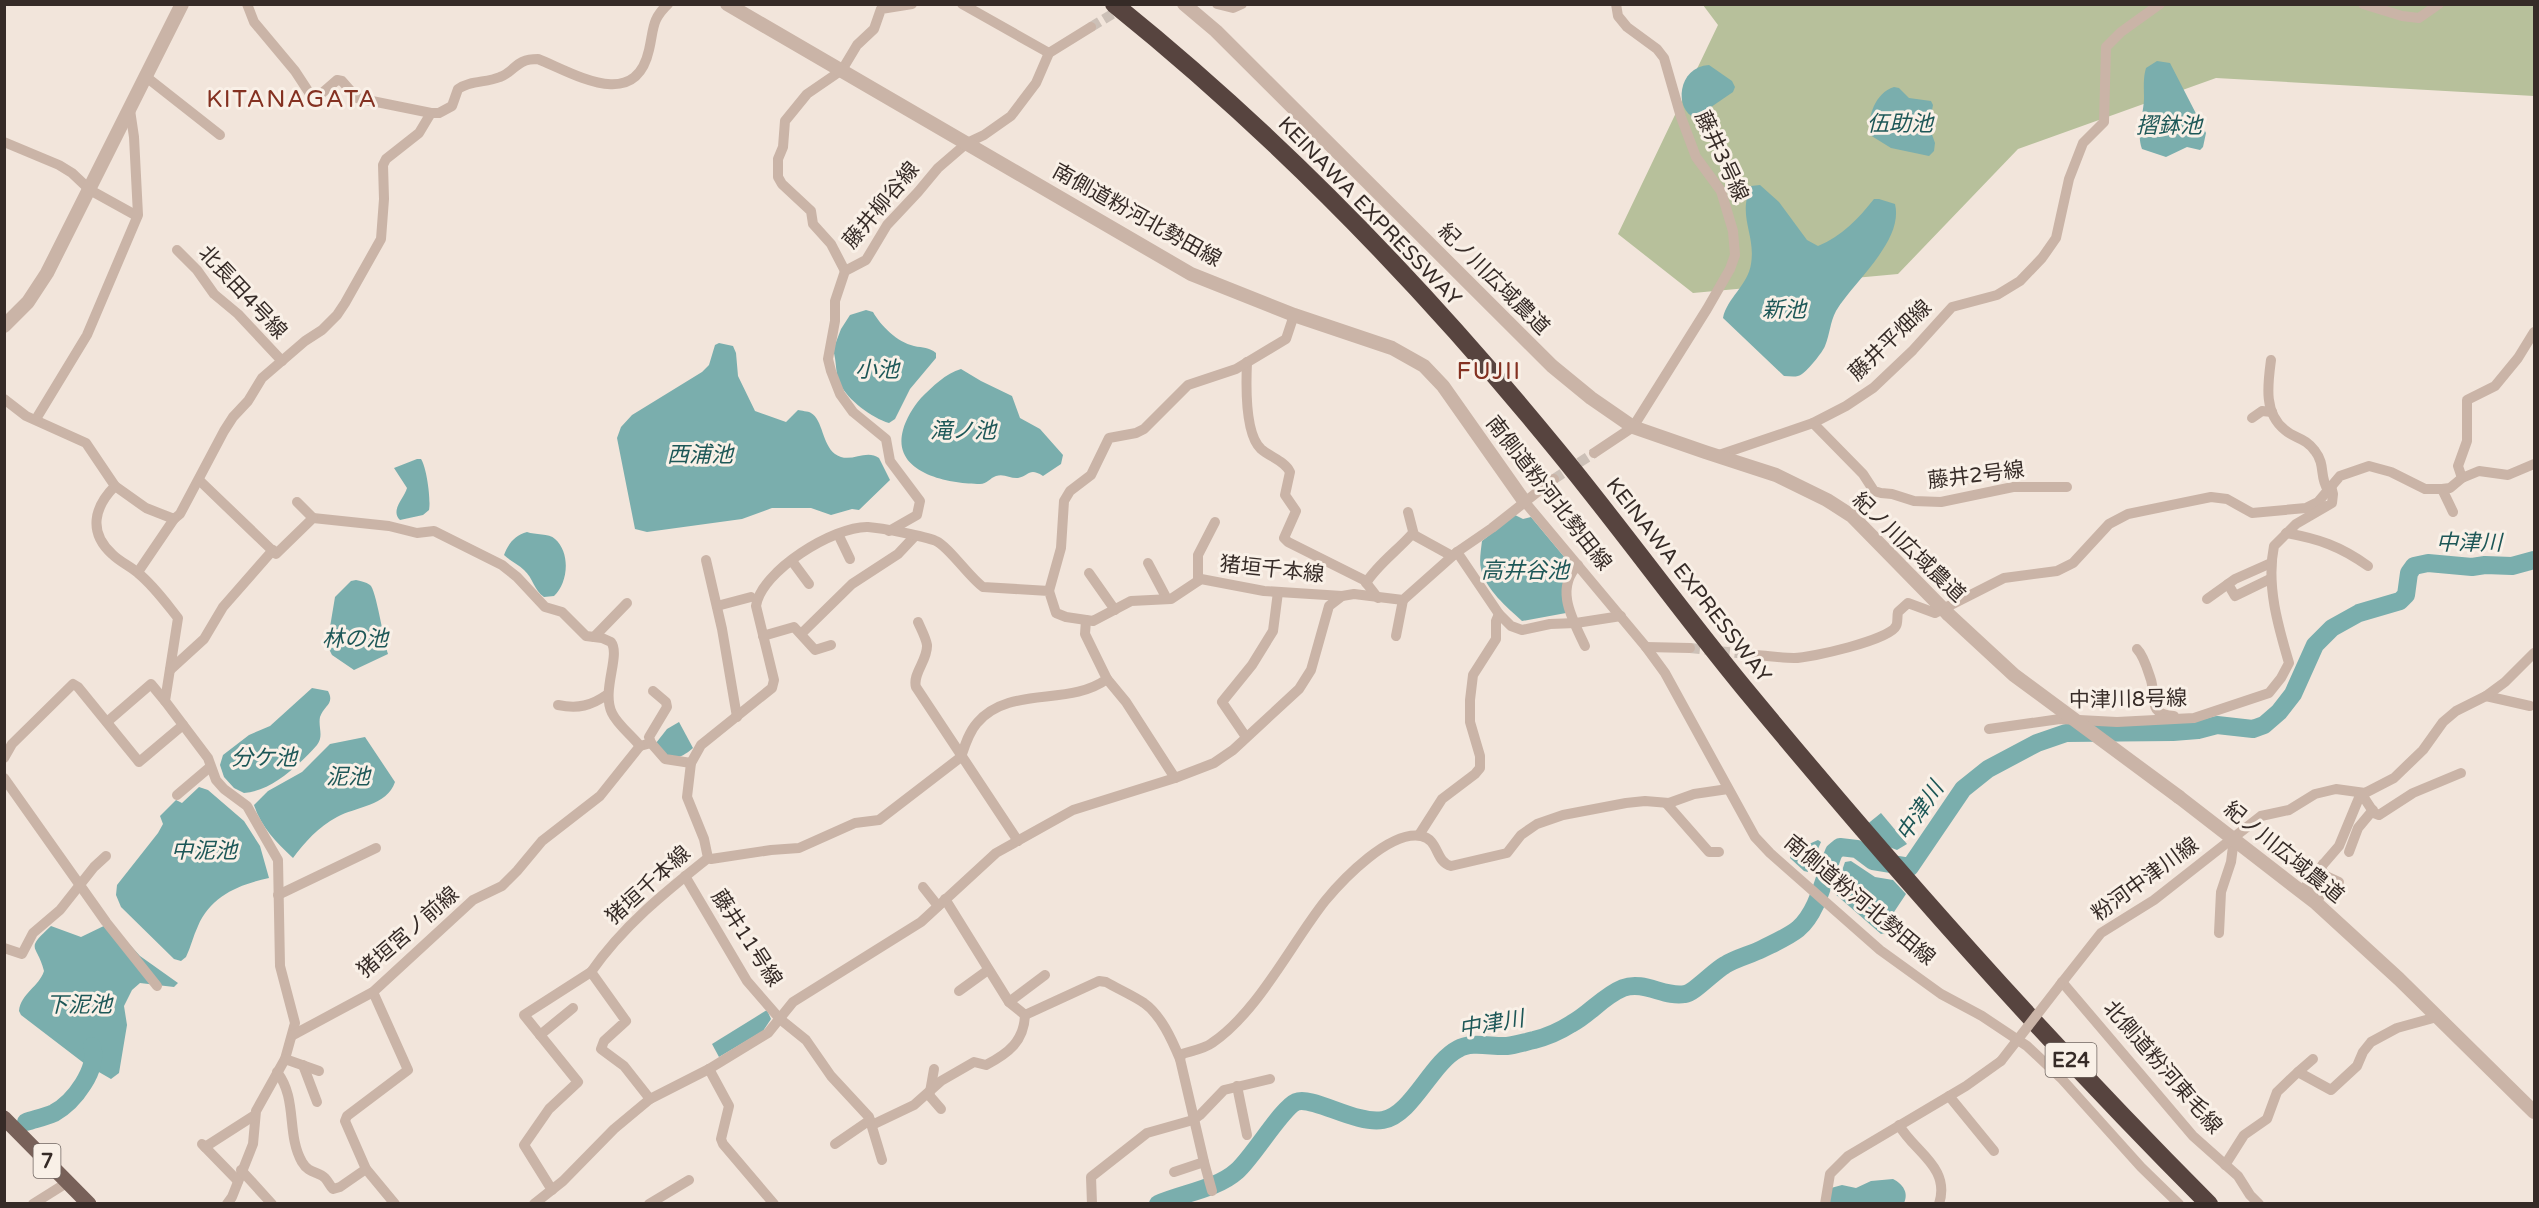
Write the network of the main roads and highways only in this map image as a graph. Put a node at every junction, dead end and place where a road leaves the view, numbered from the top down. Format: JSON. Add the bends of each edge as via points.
{"nodes":[{"id":1,"x":1114,"y":4,"type":"edge"},
{"id":2,"x":4,"y":1118,"type":"edge"},
{"id":3,"x":89,"y":1203,"type":"edge"},
{"id":4,"x":2210,"y":1203,"type":"edge"}],
"edges":[{"from":1,"to":4,"type":"highway","name":"KEINAWA EXPRESSWAY","number":"E24","via":[[1277,146],[1428,300],[1558,452],[1728,668],[1937,913],[2104,1096]]},
{"from":2,"to":3,"type":"main road","number":"7"}]}
